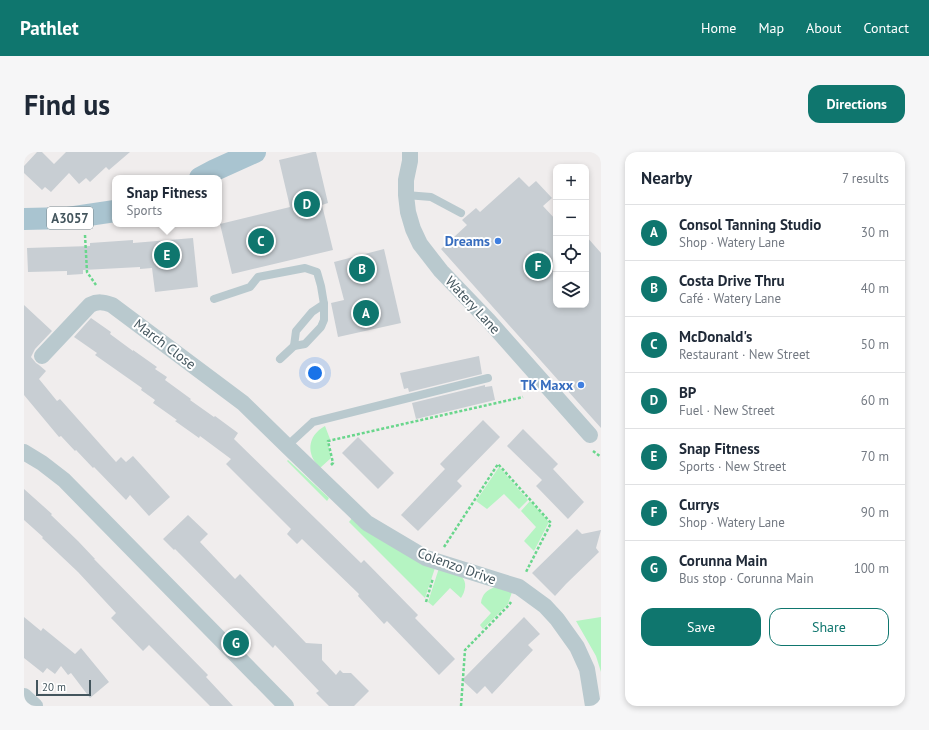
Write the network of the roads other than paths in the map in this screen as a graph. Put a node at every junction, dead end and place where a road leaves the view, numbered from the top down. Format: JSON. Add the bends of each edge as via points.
{"nodes":[{"id":1,"x":234,"y":152,"type":"edge"},
{"id":2,"x":255,"y":152,"type":"edge"},
{"id":3,"x":410,"y":152,"type":"edge"},
{"id":4,"x":207,"y":174,"type":"edge"},
{"id":5,"x":406,"y":195,"type":"junction"},
{"id":6,"x":112,"y":212,"type":"edge"},
{"id":7,"x":460,"y":213,"type":"dead end"},
{"id":8,"x":24,"y":219,"type":"edge"},
{"id":9,"x":214,"y":299,"type":"dead end"},
{"id":10,"x":324,"y":304,"type":"junction"},
{"id":11,"x":294,"y":346,"type":"junction"},
{"id":12,"x":42,"y":356,"type":"dead end"},
{"id":13,"x":280,"y":359,"type":"dead end"},
{"id":14,"x":488,"y":378,"type":"dead end"},
{"id":15,"x":590,"y":442,"type":"road end"},
{"id":16,"x":286,"y":446,"type":"junction"},
{"id":17,"x":24,"y":452,"type":"edge"},
{"id":18,"x":24,"y":696,"type":"edge"},
{"id":19,"x":35,"y":706,"type":"edge"},
{"id":20,"x":286,"y":706,"type":"edge"},
{"id":21,"x":594,"y":706,"type":"edge"}],
"edges":[{"from":1,"to":4,"type":"main road"},
{"from":2,"to":4,"type":"main road"},
{"from":3,"to":5,"type":"street","name":"Watery Lane"},
{"from":5,"to":7,"type":"lane","via":[[431,197]]},
{"from":5,"to":15,"type":"street","name":"Watery Lane","via":[[413,229],[430,258],[489,321]]},
{"from":6,"to":8,"type":"main road","number":"A3057","via":[[84,217]]},
{"from":9,"to":10,"type":"lane","via":[[250,286],[258,277],[305,268],[317,272]]},
{"from":10,"to":11,"type":"lane","via":[[312,312],[296,331]]},
{"from":10,"to":11,"type":"lane","via":[[324,320],[321,327],[305,344]]},
{"from":11,"to":13,"type":"lane"},
{"from":12,"to":16,"type":"street","name":"March Close","via":[[90,305],[96,302],[112,305],[243,403]]},
{"from":14,"to":16,"type":"lane","via":[[313,422]]},
{"from":16,"to":21,"type":"street","name":"Colenzo Drive","via":[[367,523],[426,558],[519,587],[545,606],[577,647],[587,668]]},
{"from":17,"to":20,"type":"street","via":[[64,480]]},
{"from":18,"to":19,"type":"street"}]}
